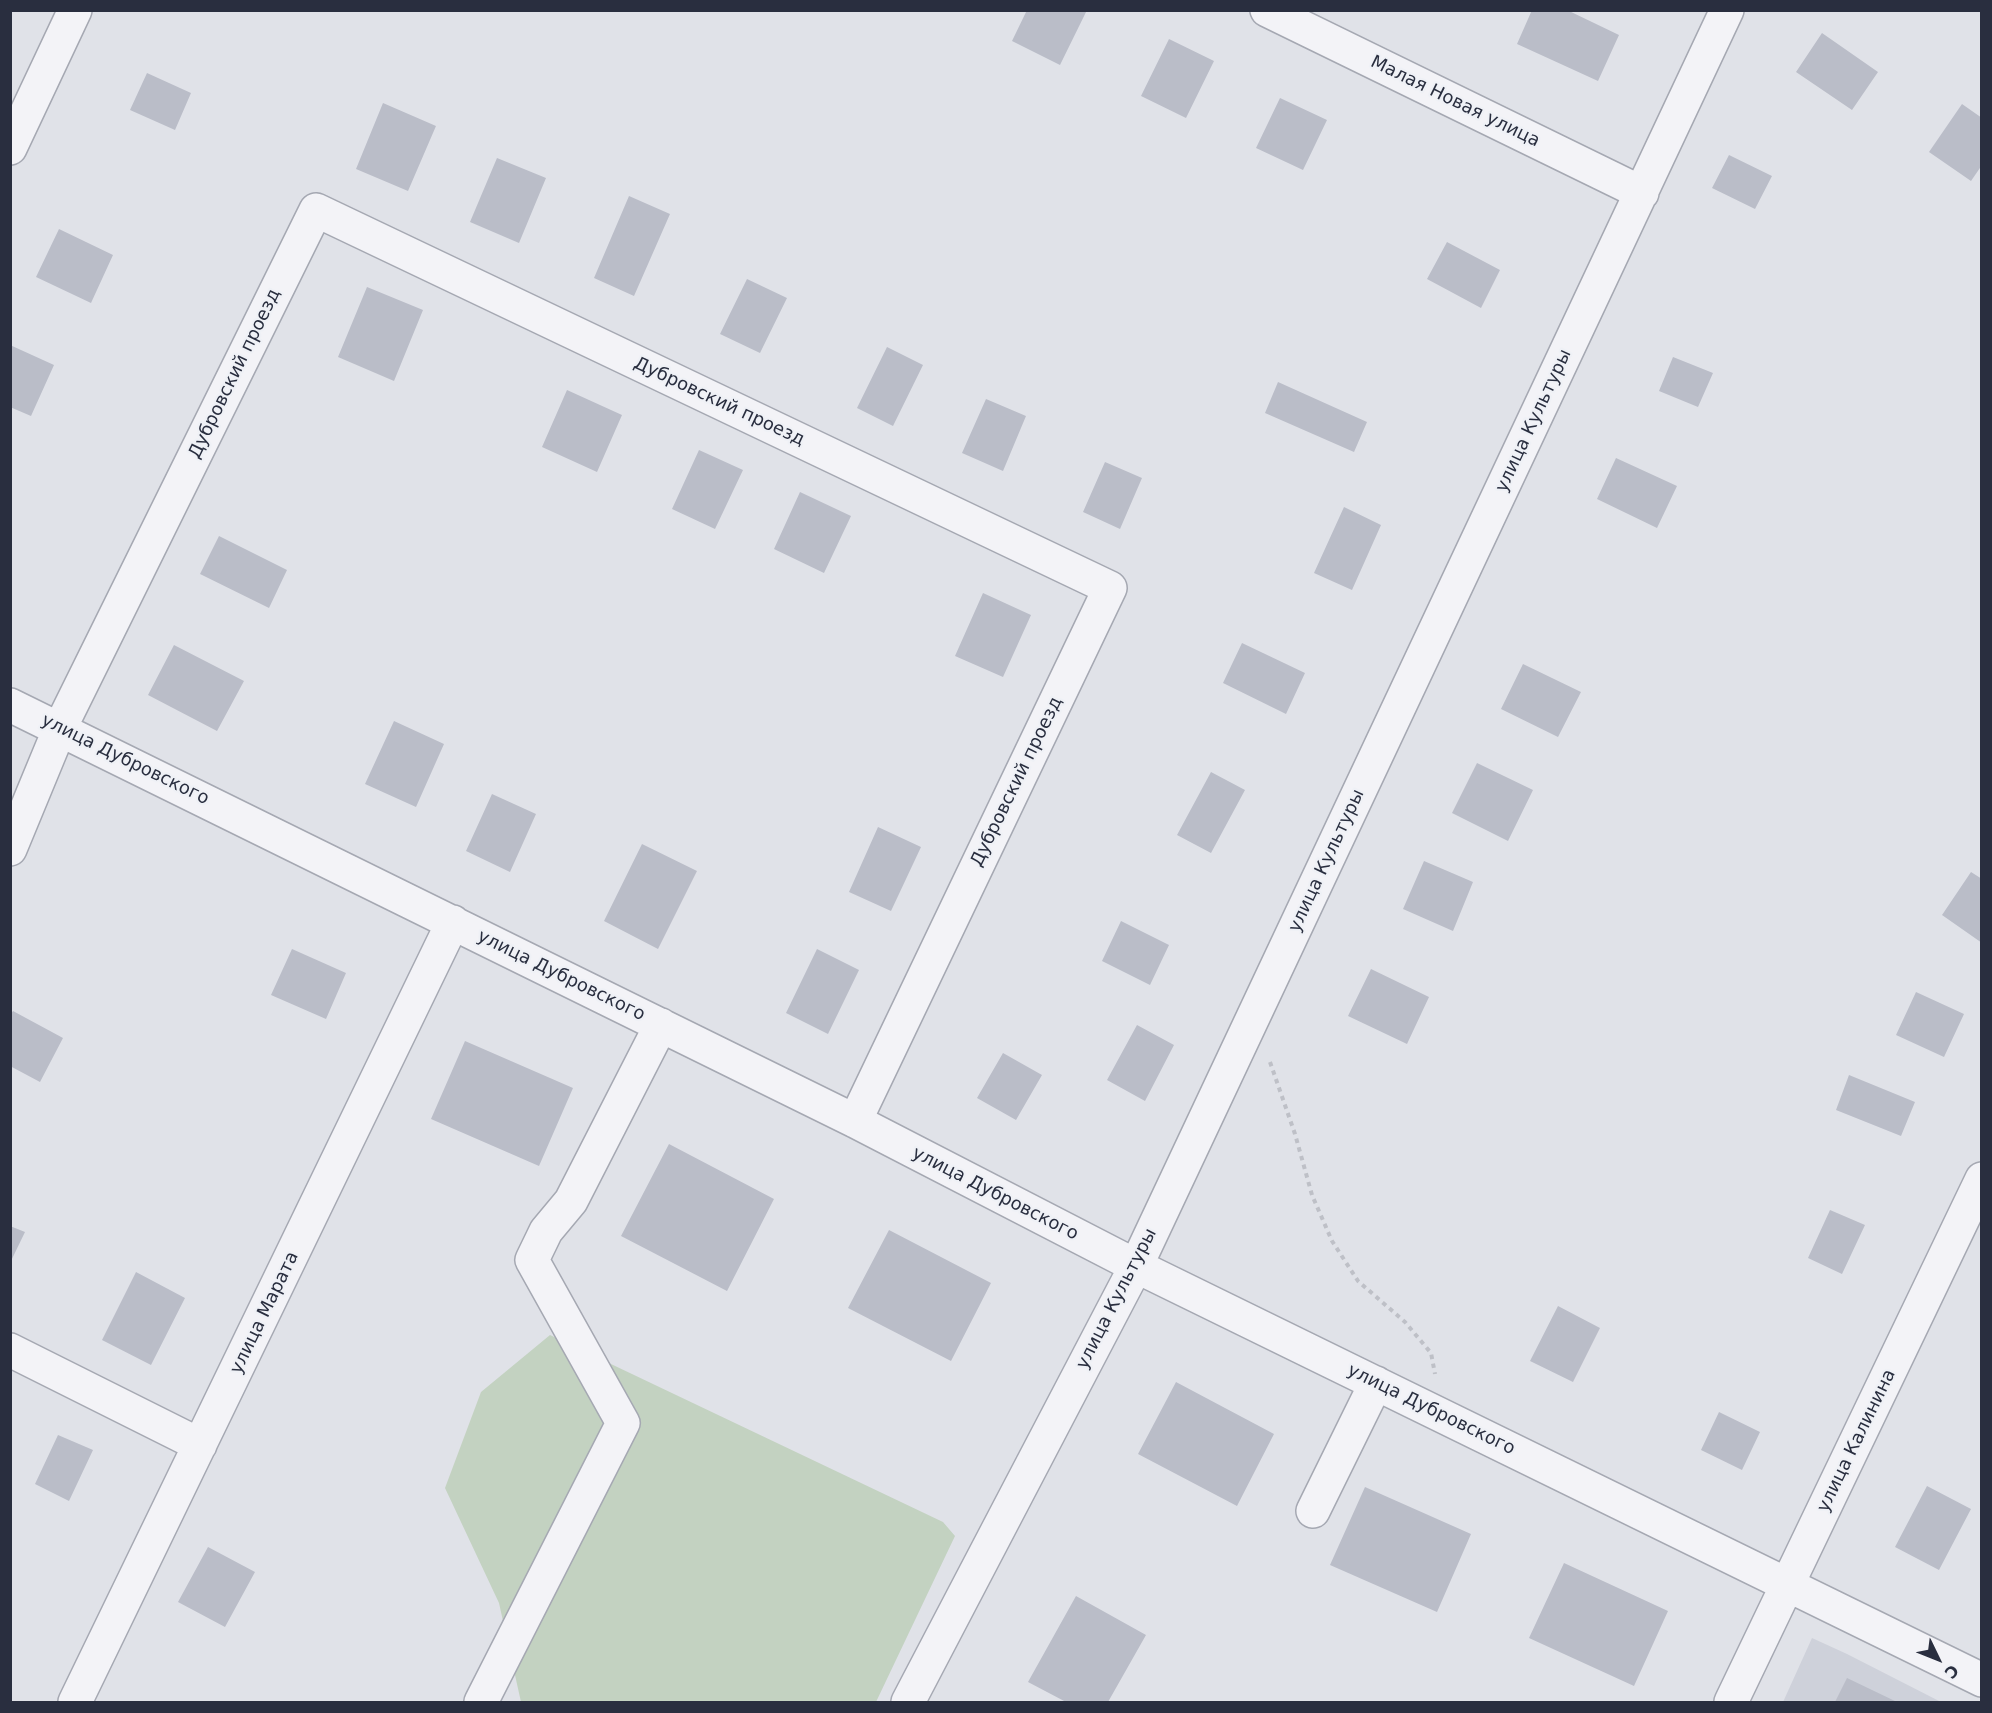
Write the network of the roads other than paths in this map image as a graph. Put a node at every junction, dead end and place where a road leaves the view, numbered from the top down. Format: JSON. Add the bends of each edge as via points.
{"nodes":[{"id":1,"x":75,"y":10,"type":"edge"},
{"id":2,"x":1267,"y":10,"type":"edge"},
{"id":3,"x":1727,"y":10,"type":"edge"},
{"id":4,"x":10,"y":148,"type":"edge"},
{"id":5,"x":1642,"y":193,"type":"junction"},
{"id":6,"x":10,"y":705,"type":"edge"},
{"id":7,"x":60,"y":728,"type":"junction"},
{"id":8,"x":10,"y":849,"type":"edge"},
{"id":9,"x":453,"y":922,"type":"junction"},
{"id":10,"x":661,"y":1025,"type":"junction"},
{"id":11,"x":855,"y":1121,"type":"junction"},
{"id":12,"x":1982,"y":1179,"type":"edge"},
{"id":13,"x":1136,"y":1266,"type":"junction"},
{"id":14,"x":10,"y":1350,"type":"edge"},
{"id":15,"x":1376,"y":1383,"type":"junction"},
{"id":16,"x":200,"y":1445,"type":"junction"},
{"id":17,"x":1313,"y":1511,"type":"dead end"},
{"id":18,"x":1788,"y":1584,"type":"junction"},
{"id":19,"x":1982,"y":1680,"type":"edge"},
{"id":20,"x":75,"y":1702,"type":"edge"},
{"id":21,"x":482,"y":1702,"type":"edge"},
{"id":22,"x":908,"y":1702,"type":"edge"},
{"id":23,"x":1731,"y":1702,"type":"edge"}],
"edges":[{"from":1,"to":4,"type":"street"},
{"from":2,"to":5,"type":"street","name":"Малая Новая улица"},
{"from":3,"to":5,"type":"street","name":"улица Культуры"},
{"from":5,"to":13,"type":"street","name":"улица Культуры"},
{"from":6,"to":7,"type":"street","name":"улица Дубровского"},
{"from":7,"to":8,"type":"street"},
{"from":7,"to":9,"type":"street","name":"улица Дубровского"},
{"from":7,"to":11,"type":"street","name":"Дубровский проезд","via":[[316,210],[1110,588]]},
{"from":9,"to":10,"type":"street","name":"улица Дубровского"},
{"from":9,"to":16,"type":"street","name":"улица Марата"},
{"from":10,"to":11,"type":"street","name":"улица Дубровского"},
{"from":10,"to":21,"type":"street","via":[[571,1202],[546,1231],[532,1260],[623,1423]]},
{"from":11,"to":13,"type":"street","name":"улица Дубровского"},
{"from":12,"to":18,"type":"street","name":"улица Калинина"},
{"from":13,"to":15,"type":"street","name":"улица Дубровского"},
{"from":13,"to":22,"type":"street","name":"улица Культуры"},
{"from":14,"to":16,"type":"street"},
{"from":15,"to":17,"type":"street"},
{"from":15,"to":18,"type":"street","name":"улица Дубровского"},
{"from":16,"to":20,"type":"street","name":"улица Марата"},
{"from":18,"to":19,"type":"street","name":"улица Дубровского"},
{"from":18,"to":23,"type":"street","name":"улица Калинина"}]}
